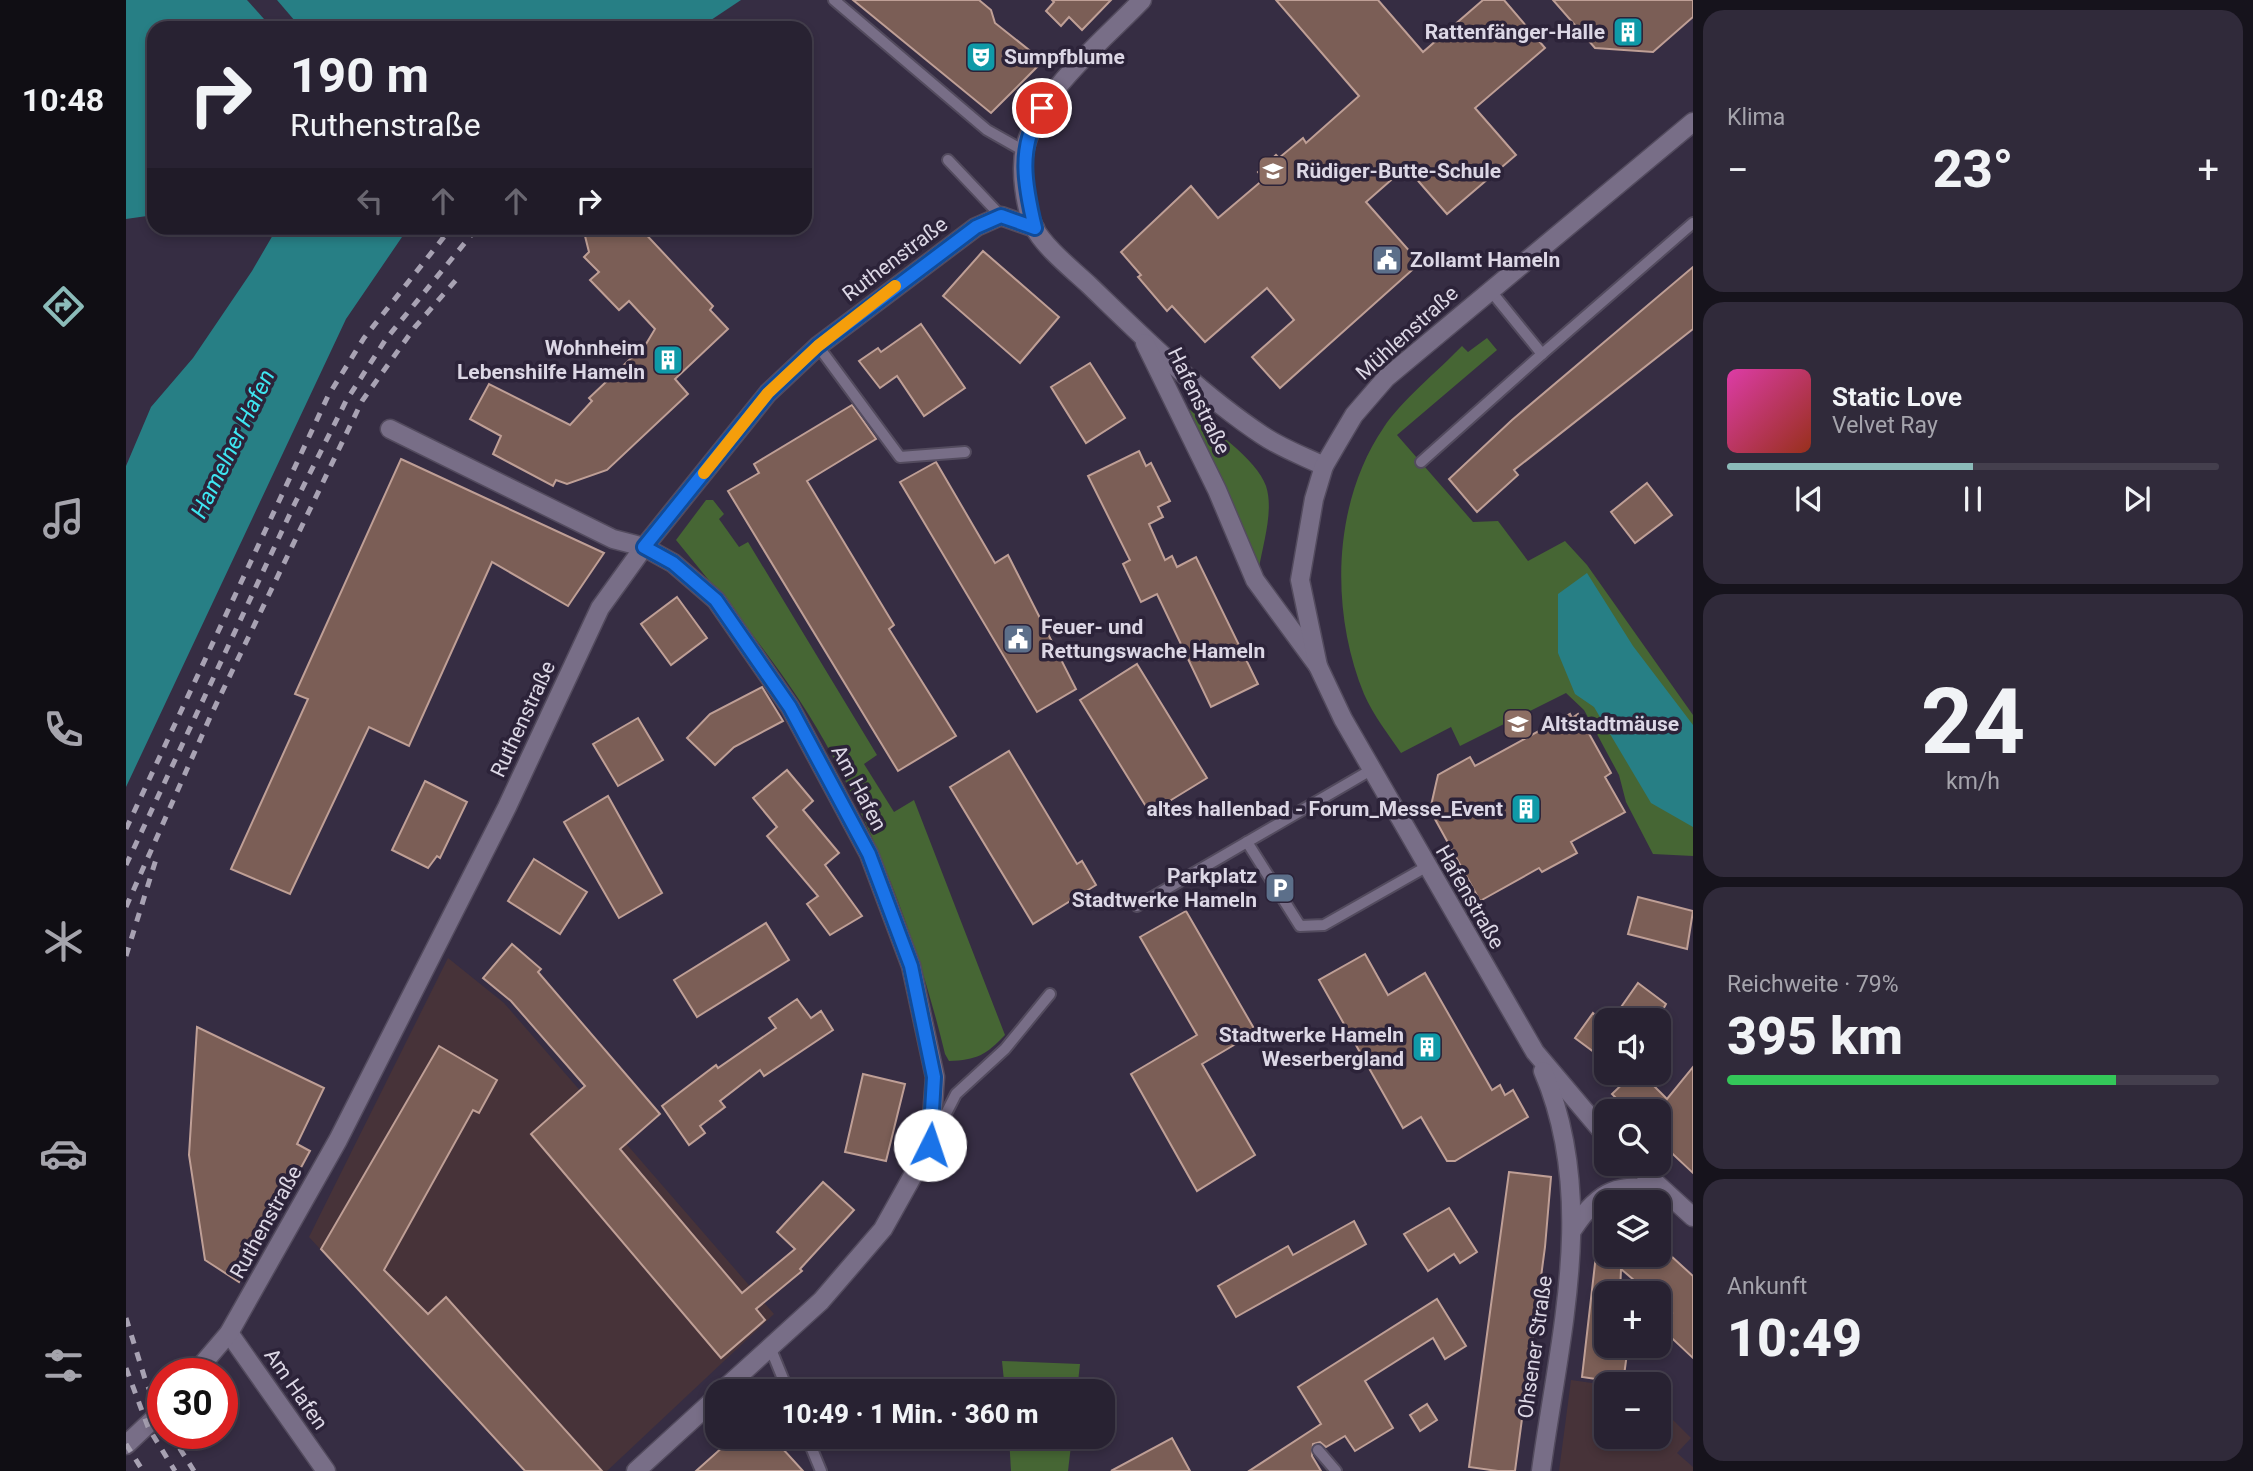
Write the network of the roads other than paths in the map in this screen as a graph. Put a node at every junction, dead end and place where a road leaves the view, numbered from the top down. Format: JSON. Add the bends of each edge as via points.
{"nodes":[{"id":1,"x":834,"y":0,"type":"edge"},
{"id":2,"x":1142,"y":0,"type":"edge"},
{"id":3,"x":1693,"y":122,"type":"edge"},
{"id":4,"x":1024,"y":151,"type":"junction"},
{"id":5,"x":948,"y":160,"type":"dead end"},
{"id":6,"x":1001,"y":216,"type":"junction"},
{"id":7,"x":1693,"y":223,"type":"edge"},
{"id":8,"x":1035,"y":228,"type":"junction"},
{"id":9,"x":1490,"y":290,"type":"junction"},
{"id":10,"x":1142,"y":337,"type":"junction"},
{"id":11,"x":818,"y":346,"type":"junction"},
{"id":12,"x":1542,"y":354,"type":"junction"},
{"id":13,"x":390,"y":429,"type":"dead end"},
{"id":14,"x":965,"y":452,"type":"dead end"},
{"id":15,"x":1421,"y":462,"type":"dead end"},
{"id":16,"x":1324,"y":466,"type":"junction"},
{"id":17,"x":644,"y":547,"type":"junction"},
{"id":18,"x":1300,"y":580,"type":"joint"},
{"id":19,"x":1318,"y":666,"type":"junction"},
{"id":20,"x":1371,"y":770,"type":"junction"},
{"id":21,"x":1247,"y":842,"type":"junction"},
{"id":22,"x":1426,"y":867,"type":"junction"},
{"id":23,"x":1137,"y":906,"type":"dead end"},
{"id":24,"x":1050,"y":993,"type":"dead end"},
{"id":25,"x":1535,"y":1052,"type":"junction"},
{"id":26,"x":1594,"y":1122,"type":"edge"},
{"id":27,"x":930,"y":1145,"type":"junction"},
{"id":28,"x":1648,"y":1176,"type":"edge"},
{"id":29,"x":1617,"y":1190,"type":"edge"},
{"id":30,"x":1649,"y":1190,"type":"edge"},
{"id":31,"x":1663,"y":1190,"type":"edge"},
{"id":32,"x":1671,"y":1197,"type":"edge"},
{"id":33,"x":1594,"y":1202,"type":"edge"},
{"id":34,"x":1693,"y":1217,"type":"edge"},
{"id":35,"x":1573,"y":1229,"type":"junction"},
{"id":36,"x":229,"y":1333,"type":"junction"},
{"id":37,"x":770,"y":1347,"type":"junction"},
{"id":38,"x":208,"y":1358,"type":"edge"},
{"id":39,"x":735,"y":1379,"type":"edge"},
{"id":40,"x":783,"y":1379,"type":"edge"},
{"id":41,"x":705,"y":1408,"type":"edge"},
{"id":42,"x":147,"y":1425,"type":"edge"},
{"id":43,"x":126,"y":1445,"type":"edge"},
{"id":44,"x":812,"y":1449,"type":"edge"},
{"id":45,"x":1318,"y":1450,"type":"dead end"},
{"id":46,"x":326,"y":1471,"type":"edge"},
{"id":47,"x":636,"y":1471,"type":"edge"},
{"id":48,"x":821,"y":1471,"type":"edge"},
{"id":49,"x":1336,"y":1471,"type":"edge"},
{"id":50,"x":1541,"y":1471,"type":"edge"}],
"edges":[{"from":1,"to":4,"type":"lane","via":[[987,130]]},
{"from":2,"to":4,"type":"street","via":[[1051,95],[1034,121]]},
{"from":3,"to":9,"type":"street","name":"Mühlenstraße"},
{"from":4,"to":8,"type":"street","via":[[1025,187]]},
{"from":5,"to":6,"type":"lane"},
{"from":6,"to":8,"type":"street"},
{"from":6,"to":11,"type":"street","name":"Ruthenstraße","via":[[976,227]]},
{"from":7,"to":12,"type":"lane"},
{"from":8,"to":10,"type":"street","name":"Hafenstraße"},
{"from":9,"to":12,"type":"lane"},
{"from":9,"to":16,"type":"street","name":"Mühlenstraße","via":[[1386,378],[1354,415]]},
{"from":10,"to":16,"type":"street","name":"Hafenstraße","via":[[1263,436]]},
{"from":10,"to":19,"type":"street","name":"Hafenstraße","via":[[1255,580]]},
{"from":11,"to":14,"type":"lane","via":[[900,457]]},
{"from":11,"to":17,"type":"street","name":"Ruthenstraße","via":[[768,393]]},
{"from":12,"to":15,"type":"lane"},
{"from":13,"to":17,"type":"street","name":"Am Hafen","via":[[613,538]]},
{"from":16,"to":18,"type":"street","name":"Mühlenstraße","via":[[1308,525]]},
{"from":17,"to":27,"type":"street","name":"Am Hafen","via":[[673,563],[716,600],[790,707],[869,854],[911,966],[932,1065]]},
{"from":17,"to":36,"type":"street","name":"Ruthenstraße","via":[[600,608],[508,807],[344,1129]]},
{"from":18,"to":19,"type":"street","name":"Hafenstraße"},
{"from":19,"to":20,"type":"street","name":"Hafenstraße"},
{"from":20,"to":21,"type":"lane"},
{"from":20,"to":22,"type":"street","name":"Hafenstraße"},
{"from":21,"to":22,"type":"lane","via":[[1300,926],[1324,925]]},
{"from":21,"to":23,"type":"lane"},
{"from":22,"to":25,"type":"street","name":"Hafenstraße"},
{"from":24,"to":27,"type":"lane","via":[[1005,1049],[956,1094]]},
{"from":25,"to":26,"type":"street","name":"Hafenstraße"},
{"from":25,"to":35,"type":"street","name":"Ohsener Straße","via":[[1564,1139]]},
{"from":27,"to":37,"type":"street","name":"Am Hafen","via":[[883,1230],[821,1301]]},
{"from":28,"to":31,"type":"street"},
{"from":29,"to":30,"type":"street"},
{"from":32,"to":34,"type":"street"},
{"from":33,"to":35,"type":"street"},
{"from":35,"to":50,"type":"street","name":"Ohsener Straße"},
{"from":36,"to":38,"type":"street","name":"Ruthenstraße"},
{"from":36,"to":46,"type":"street","name":"Am Hafen"},
{"from":37,"to":39,"type":"street","name":"Am Hafen"},
{"from":37,"to":40,"type":"lane"},
{"from":41,"to":47,"type":"street"},
{"from":42,"to":43,"type":"street"},
{"from":44,"to":48,"type":"lane"},
{"from":45,"to":49,"type":"lane"}]}
